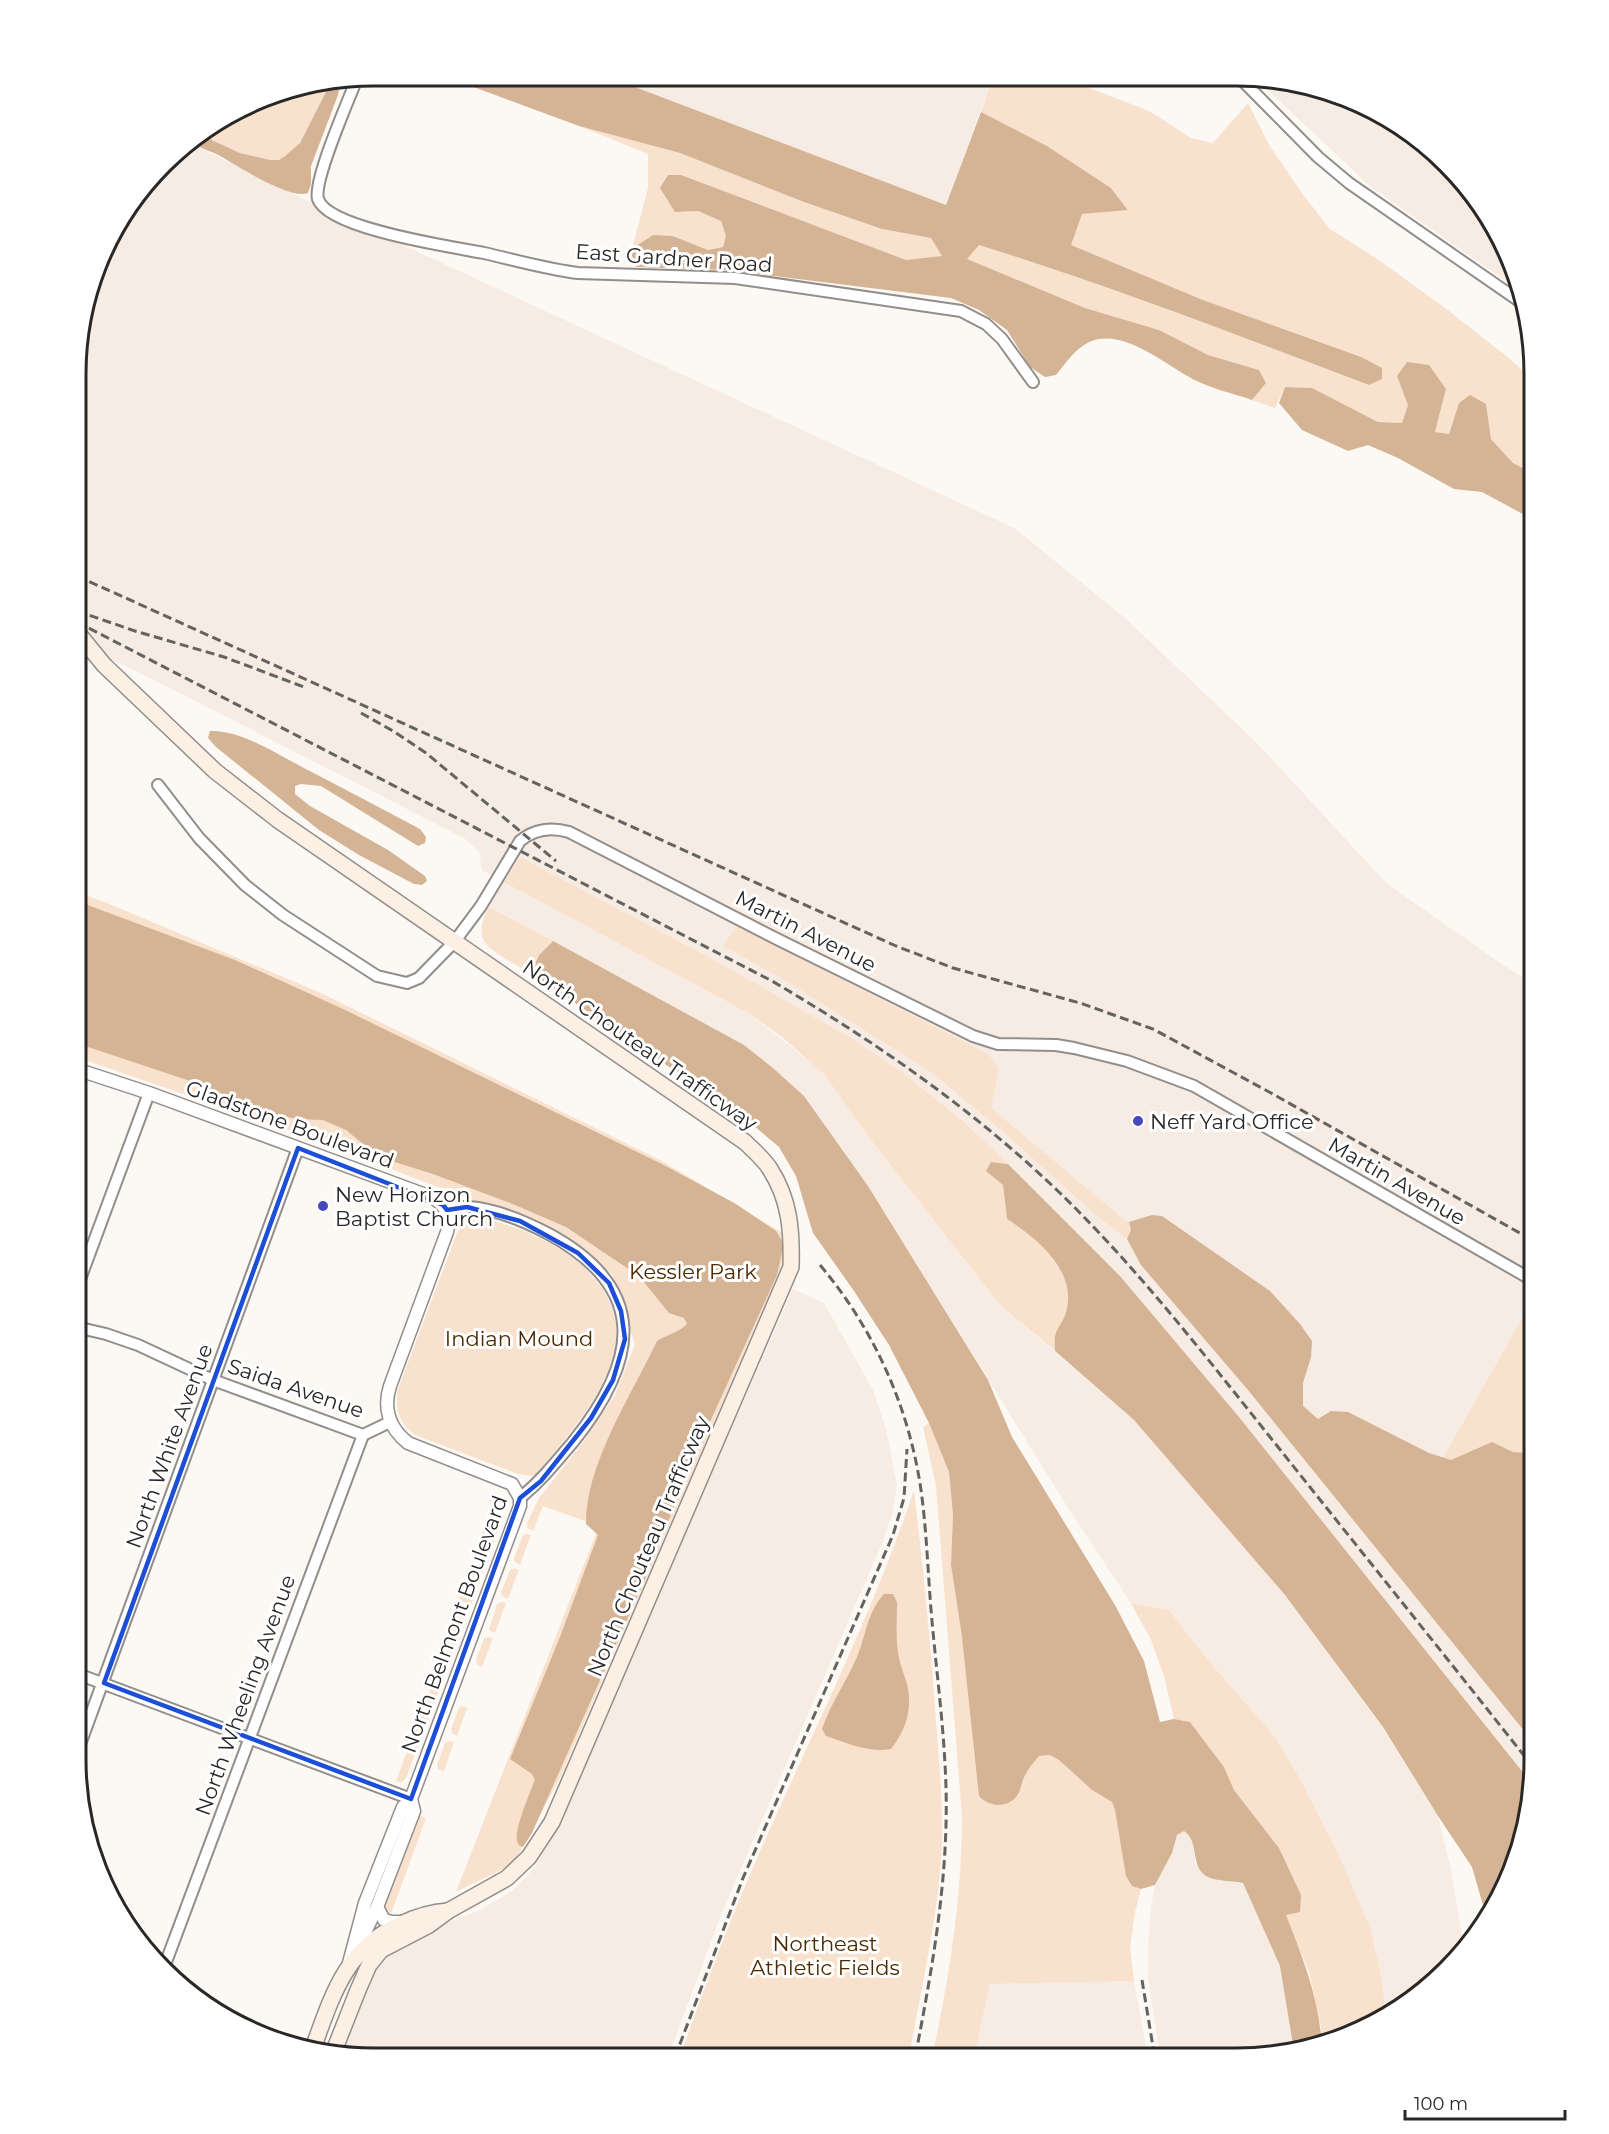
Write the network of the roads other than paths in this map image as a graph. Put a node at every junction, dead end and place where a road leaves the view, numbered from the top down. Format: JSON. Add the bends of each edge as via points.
{"nodes":[{"id":1,"x":354,"y":86,"type":"edge"},
{"id":2,"x":1247,"y":86,"type":"edge"},
{"id":3,"x":1513,"y":297,"type":"edge"},
{"id":4,"x":1033,"y":382,"type":"dead end"},
{"id":5,"x":86,"y":643,"type":"edge"},
{"id":6,"x":158,"y":785,"type":"dead end"},
{"id":7,"x":455,"y":941,"type":"junction"},
{"id":8,"x":86,"y":1072,"type":"edge"},
{"id":9,"x":149,"y":1093,"type":"junction"},
{"id":10,"x":298,"y":1148,"type":"junction"},
{"id":11,"x":447,"y":1210,"type":"junction"},
{"id":12,"x":86,"y":1263,"type":"edge"},
{"id":13,"x":1524,"y":1275,"type":"edge"},
{"id":14,"x":86,"y":1329,"type":"edge"},
{"id":15,"x":213,"y":1380,"type":"junction"},
{"id":16,"x":390,"y":1422,"type":"junction"},
{"id":17,"x":363,"y":1434,"type":"junction"},
{"id":18,"x":520,"y":1498,"type":"junction"},
{"id":19,"x":86,"y":1676,"type":"edge"},
{"id":20,"x":104,"y":1683,"type":"junction"},
{"id":21,"x":86,"y":1730,"type":"edge"},
{"id":22,"x":250,"y":1738,"type":"junction"},
{"id":23,"x":411,"y":1799,"type":"junction"},
{"id":24,"x":365,"y":1903,"type":"junction"},
{"id":25,"x":377,"y":1907,"type":"junction"},
{"id":26,"x":448,"y":1911,"type":"junction"},
{"id":27,"x":405,"y":1922,"type":"junction"},
{"id":28,"x":167,"y":1961,"type":"edge"},
{"id":29,"x":349,"y":1964,"type":"junction"},
{"id":30,"x":315,"y":2043,"type":"edge"},
{"id":31,"x":326,"y":2044,"type":"edge"},
{"id":32,"x":336,"y":2046,"type":"edge"}],
"edges":[{"from":1,"to":4,"type":"street","name":"East Gardner Road","via":[[323,167],[318,197],[324,208],[364,226],[396,237],[554,270],[735,278],[961,311],[986,324],[1002,339]]},
{"from":2,"to":3,"type":"street","via":[[1349,183]]},
{"from":5,"to":7,"type":"main road","name":"North Chouteau Trafficway","via":[[215,771],[278,820]]},
{"from":6,"to":7,"type":"street","name":"Martin Avenue","via":[[199,838],[245,885],[283,915],[377,976],[407,983],[419,978]]},
{"from":7,"to":13,"type":"street","name":"Martin Avenue","via":[[525,837],[546,829],[569,832],[973,1036],[998,1044],[1074,1048],[1127,1061],[1194,1086]]},
{"from":7,"to":26,"type":"main road","name":"North Chouteau Trafficway","via":[[745,1142],[769,1167],[784,1195],[792,1229],[791,1267],[552,1822],[530,1857],[507,1878]]},
{"from":8,"to":9,"type":"street","name":"Gladstone Boulevard"},
{"from":9,"to":10,"type":"street","name":"Gladstone Boulevard"},
{"from":9,"to":12,"type":"street"},
{"from":10,"to":11,"type":"street","name":"Gladstone Boulevard","via":[[431,1197]]},
{"from":10,"to":15,"type":"street","name":"North White Avenue"},
{"from":11,"to":16,"type":"street","via":[[447,1232],[388,1395]]},
{"from":11,"to":18,"type":"street","name":"North Belmont Boulevard","via":[[467,1206],[511,1218],[578,1253],[609,1283],[624,1325],[622,1352],[613,1380],[584,1429],[541,1481]]},
{"from":14,"to":15,"type":"street","name":"Saida Avenue","via":[[138,1345]]},
{"from":15,"to":17,"type":"street","name":"Saida Avenue"},
{"from":15,"to":20,"type":"street","name":"North White Avenue"},
{"from":16,"to":17,"type":"street","name":"Saida Avenue"},
{"from":16,"to":18,"type":"street","name":"Saida Avenue","via":[[408,1443],[505,1480]]},
{"from":17,"to":22,"type":"street","name":"North Wheeling Avenue"},
{"from":18,"to":23,"type":"street","name":"North Belmont Boulevard","via":[[518,1514]]},
{"from":19,"to":20,"type":"street"},
{"from":20,"to":21,"type":"street","name":"North White Avenue"},
{"from":20,"to":22,"type":"street"},
{"from":22,"to":23,"type":"street"},
{"from":22,"to":28,"type":"street","name":"North Wheeling Avenue"},
{"from":23,"to":24,"type":"street","name":"North Belmont Boulevard","via":[[403,1807]]},
{"from":23,"to":25,"type":"street","name":"North Belmont Boulevard","via":[[414,1811]]},
{"from":24,"to":25,"type":"street"},
{"from":24,"to":29,"type":"street","name":"North Belmont Boulevard"},
{"from":25,"to":27,"type":"street","via":[[384,1920]]},
{"from":25,"to":29,"type":"street","name":"North Belmont Boulevard"},
{"from":26,"to":27,"type":"main road","name":"North Chouteau Trafficway","via":[[431,1912]]},
{"from":26,"to":32,"type":"main road","name":"North Chouteau Trafficway","via":[[381,1950],[369,1965]]},
{"from":27,"to":29,"type":"main road","name":"North Chouteau Trafficway","via":[[377,1937]]},
{"from":29,"to":30,"type":"main road","name":"North Belmont Boulevard"},
{"from":29,"to":31,"type":"main road","name":"North Belmont Boulevard","via":[[351,1983]]}]}
